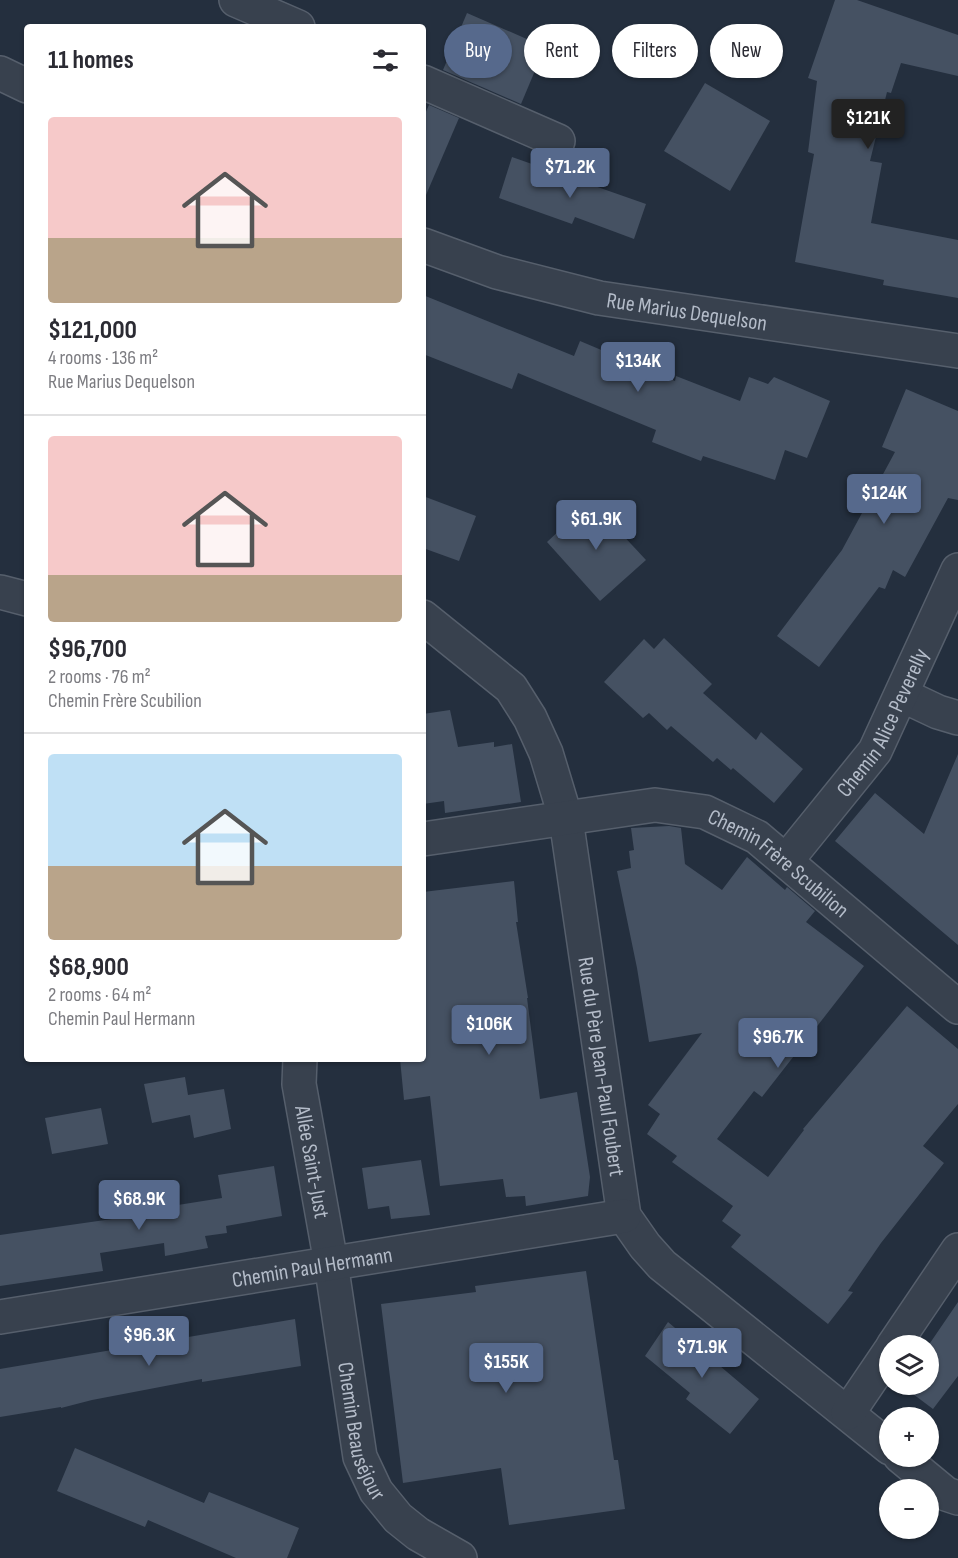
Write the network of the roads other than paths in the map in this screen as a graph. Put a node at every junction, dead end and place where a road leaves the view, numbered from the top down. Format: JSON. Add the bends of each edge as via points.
{"nodes":[{"id":1,"x":236,"y":0,"type":"edge"},
{"id":2,"x":291,"y":24,"type":"edge"},
{"id":3,"x":0,"y":73,"type":"edge"},
{"id":4,"x":426,"y":83,"type":"edge"},
{"id":5,"x":24,"y":85,"type":"edge"},
{"id":6,"x":558,"y":141,"type":"dead end"},
{"id":7,"x":426,"y":246,"type":"edge"},
{"id":8,"x":958,"y":351,"type":"edge"},
{"id":9,"x":958,"y":570,"type":"edge"},
{"id":10,"x":0,"y":592,"type":"edge"},
{"id":11,"x":24,"y":598,"type":"edge"},
{"id":12,"x":426,"y":619,"type":"edge"},
{"id":13,"x":902,"y":695,"type":"junction"},
{"id":14,"x":958,"y":718,"type":"edge"},
{"id":15,"x":566,"y":819,"type":"junction"},
{"id":16,"x":426,"y":839,"type":"edge"},
{"id":17,"x":786,"y":861,"type":"junction"},
{"id":18,"x":958,"y":1007,"type":"edge"},
{"id":19,"x":300,"y":1062,"type":"edge"},
{"id":20,"x":624,"y":1216,"type":"junction"},
{"id":21,"x":958,"y":1250,"type":"edge"},
{"id":22,"x":331,"y":1263,"type":"junction"},
{"id":23,"x":0,"y":1317,"type":"edge"},
{"id":24,"x":900,"y":1335,"type":"edge"},
{"id":25,"x":879,"y":1367,"type":"edge"},
{"id":26,"x":848,"y":1413,"type":"junction"},
{"id":27,"x":879,"y":1439,"type":"edge"},
{"id":28,"x":913,"y":1467,"type":"edge"},
{"id":29,"x":958,"y":1498,"type":"edge"},
{"id":30,"x":460,"y":1558,"type":"edge"}],
"edges":[{"from":1,"to":2,"type":"street"},
{"from":3,"to":5,"type":"street"},
{"from":4,"to":6,"type":"street"},
{"from":7,"to":8,"type":"street","name":"Rue Marius Dequelson","via":[[497,272],[599,298]]},
{"from":9,"to":13,"type":"street","name":"Chemin Alice Peverelly"},
{"from":10,"to":11,"type":"street"},
{"from":12,"to":15,"type":"street","name":"Rue du Père Jean-Paul Foubert","via":[[511,688],[546,753]]},
{"from":13,"to":14,"type":"street"},
{"from":13,"to":17,"type":"street","name":"Chemin Alice Peverelly","via":[[875,751]]},
{"from":15,"to":16,"type":"street","name":"Chemin Frère Scubilion"},
{"from":15,"to":17,"type":"street","name":"Chemin Frère Scubilion","via":[[656,806],[705,812],[757,837]]},
{"from":15,"to":20,"type":"street","name":"Rue du Père Jean-Paul Foubert"},
{"from":17,"to":18,"type":"street","name":"Chemin Frère Scubilion"},
{"from":19,"to":22,"type":"street","name":"Allée Saint-Just","via":[[299,1084]]},
{"from":20,"to":22,"type":"street","name":"Chemin Paul Hermann"},
{"from":20,"to":26,"type":"street","name":"Rue du Père Jean-Paul Foubert","via":[[662,1265]]},
{"from":21,"to":24,"type":"street"},
{"from":22,"to":23,"type":"street","name":"Chemin Paul Hermann"},
{"from":22,"to":30,"type":"street","name":"Chemin Beauséjour","via":[[360,1457],[376,1491],[398,1518]]},
{"from":25,"to":26,"type":"street"},
{"from":26,"to":27,"type":"street","name":"Rue du Père Jean-Paul Foubert"},
{"from":28,"to":29,"type":"street","via":[[945,1494]]}]}
